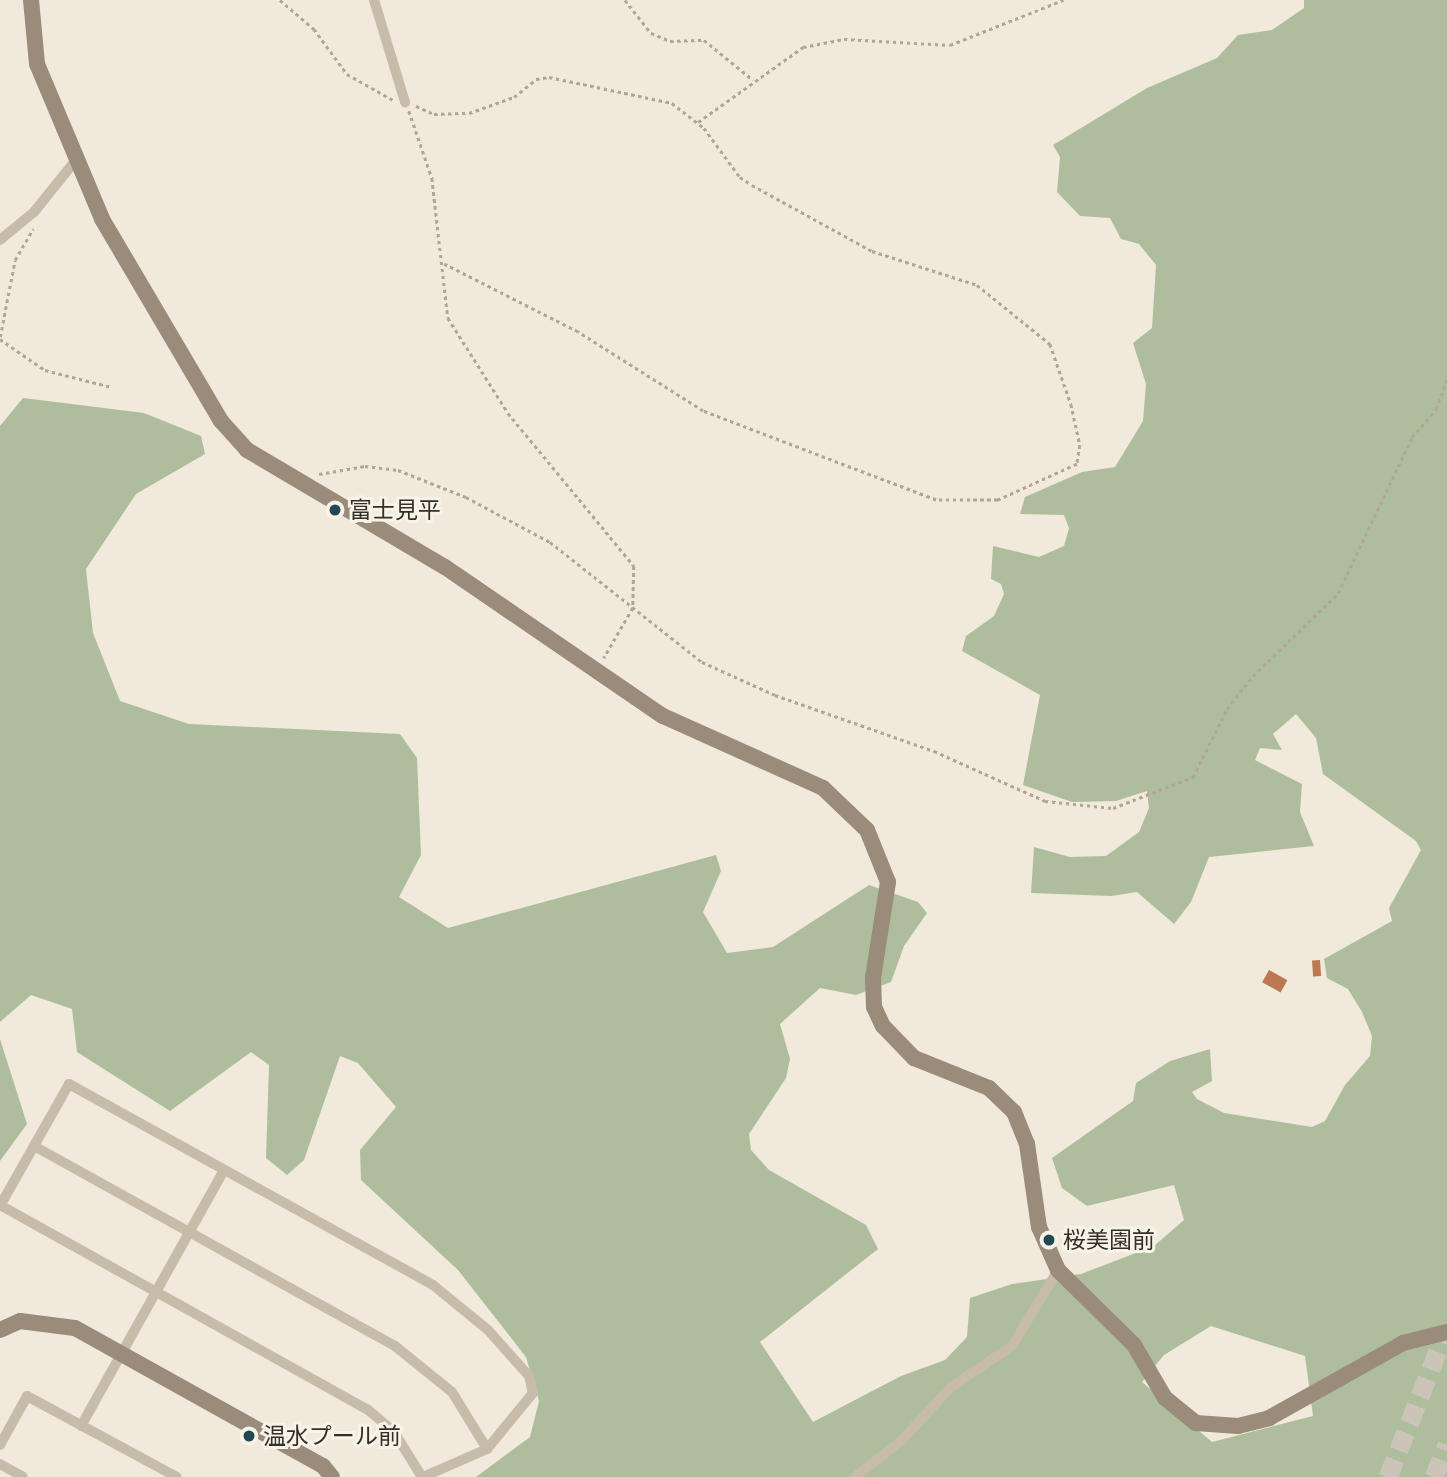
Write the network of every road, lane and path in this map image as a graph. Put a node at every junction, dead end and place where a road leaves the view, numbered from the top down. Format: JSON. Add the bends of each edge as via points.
{"nodes":[{"id":1,"x":31,"y":0,"type":"edge"},
{"id":2,"x":280,"y":0,"type":"edge"},
{"id":3,"x":374,"y":0,"type":"edge"},
{"id":4,"x":625,"y":0,"type":"edge"},
{"id":5,"x":1063,"y":0,"type":"edge"},
{"id":6,"x":755,"y":82,"type":"junction"},
{"id":7,"x":405,"y":102,"type":"junction"},
{"id":8,"x":698,"y":122,"type":"junction"},
{"id":9,"x":76,"y":160,"type":"junction"},
{"id":10,"x":34,"y":212,"type":"junction"},
{"id":11,"x":0,"y":240,"type":"edge"},
{"id":12,"x":444,"y":264,"type":"junction"},
{"id":13,"x":0,"y":338,"type":"edge"},
{"id":14,"x":1447,"y":378,"type":"edge"},
{"id":15,"x":111,"y":387,"type":"dead end"},
{"id":16,"x":296,"y":482,"type":"junction"},
{"id":17,"x":633,"y":608,"type":"junction"},
{"id":18,"x":596,"y":671,"type":"junction"},
{"id":19,"x":34,"y":1146,"type":"junction"},
{"id":20,"x":224,"y":1170,"type":"junction"},
{"id":21,"x":0,"y":1206,"type":"edge"},
{"id":22,"x":190,"y":1232,"type":"junction"},
{"id":23,"x":1058,"y":1270,"type":"junction"},
{"id":24,"x":156,"y":1292,"type":"junction"},
{"id":25,"x":0,"y":1329,"type":"edge"},
{"id":26,"x":1447,"y":1332,"type":"edge"},
{"id":27,"x":122,"y":1355,"type":"junction"},
{"id":28,"x":81,"y":1426,"type":"junction"},
{"id":29,"x":0,"y":1446,"type":"edge"},
{"id":30,"x":487,"y":1449,"type":"junction"},
{"id":31,"x":0,"y":1464,"type":"edge"},
{"id":32,"x":457,"y":1465,"type":"junction"},
{"id":33,"x":23,"y":1477,"type":"edge"},
{"id":34,"x":177,"y":1477,"type":"edge"},
{"id":35,"x":332,"y":1477,"type":"edge"},
{"id":36,"x":423,"y":1477,"type":"edge"},
{"id":37,"x":462,"y":1477,"type":"edge"},
{"id":38,"x":855,"y":1477,"type":"edge"}],
"edges":[{"from":1,"to":9,"type":"street","via":[[37,64]]},
{"from":2,"to":7,"type":"path","via":[[314,29],[347,74],[388,99]]},
{"from":3,"to":7,"type":"street"},
{"from":4,"to":6,"type":"path","via":[[651,33],[670,41],[704,40]]},
{"from":5,"to":6,"type":"path","via":[[950,45],[821,42],[803,47]]},
{"from":6,"to":8,"type":"path"},
{"from":7,"to":8,"type":"path","via":[[434,114],[469,113],[514,97],[536,79],[550,77],[671,103]]},
{"from":7,"to":12,"type":"path","via":[[432,178]]},
{"from":8,"to":12,"type":"path","via":[[752,185],[872,251],[977,285],[1050,344],[1071,404],[1080,445],[1077,464],[998,500],[936,500],[703,411],[578,332]]},
{"from":9,"to":10,"type":"street"},
{"from":9,"to":16,"type":"street","via":[[108,230],[221,421],[247,450]]},
{"from":10,"to":11,"type":"street"},
{"from":10,"to":13,"type":"path","via":[[33,233],[15,260]]},
{"from":12,"to":17,"type":"path","via":[[448,318],[508,413],[634,566]]},
{"from":13,"to":15,"type":"path","via":[[45,370]]},
{"from":14,"to":17,"type":"path","via":[[1436,409],[1412,437],[1338,593],[1253,676],[1227,709],[1193,777],[1133,803],[1089,810],[1045,801],[934,751],[775,695],[702,662]]},
{"from":16,"to":17,"type":"path","via":[[365,466],[398,470],[507,515]]},
{"from":16,"to":18,"type":"street","via":[[426,555]]},
{"from":17,"to":18,"type":"path"},
{"from":18,"to":23,"type":"street","via":[[663,716],[823,788],[867,830],[888,882],[874,1007],[883,1026],[914,1058],[989,1088],[1014,1112],[1027,1144],[1039,1227]]},
{"from":19,"to":20,"type":"street","via":[[69,1084]]},
{"from":19,"to":21,"type":"street"},
{"from":19,"to":22,"type":"street"},
{"from":20,"to":22,"type":"street"},
{"from":20,"to":30,"type":"street","via":[[433,1285],[488,1330],[529,1376],[533,1393]]},
{"from":21,"to":24,"type":"street"},
{"from":22,"to":24,"type":"street"},
{"from":22,"to":30,"type":"street","via":[[426,1367],[458,1401]]},
{"from":23,"to":26,"type":"street","via":[[1134,1345],[1165,1398],[1210,1427],[1269,1418],[1380,1353],[1420,1336]]},
{"from":23,"to":38,"type":"street","via":[[1012,1346],[950,1388],[901,1441]]},
{"from":24,"to":27,"type":"street"},
{"from":24,"to":36,"type":"street","via":[[367,1409],[394,1432]]},
{"from":25,"to":27,"type":"street","via":[[20,1321],[50,1321],[75,1328]]},
{"from":27,"to":28,"type":"street"},
{"from":27,"to":35,"type":"street","via":[[323,1466]]},
{"from":28,"to":29,"type":"street","via":[[27,1396]]},
{"from":28,"to":34,"type":"street"},
{"from":30,"to":32,"type":"street"},
{"from":31,"to":33,"type":"street"},
{"from":32,"to":36,"type":"street"},
{"from":32,"to":37,"type":"street"}]}
